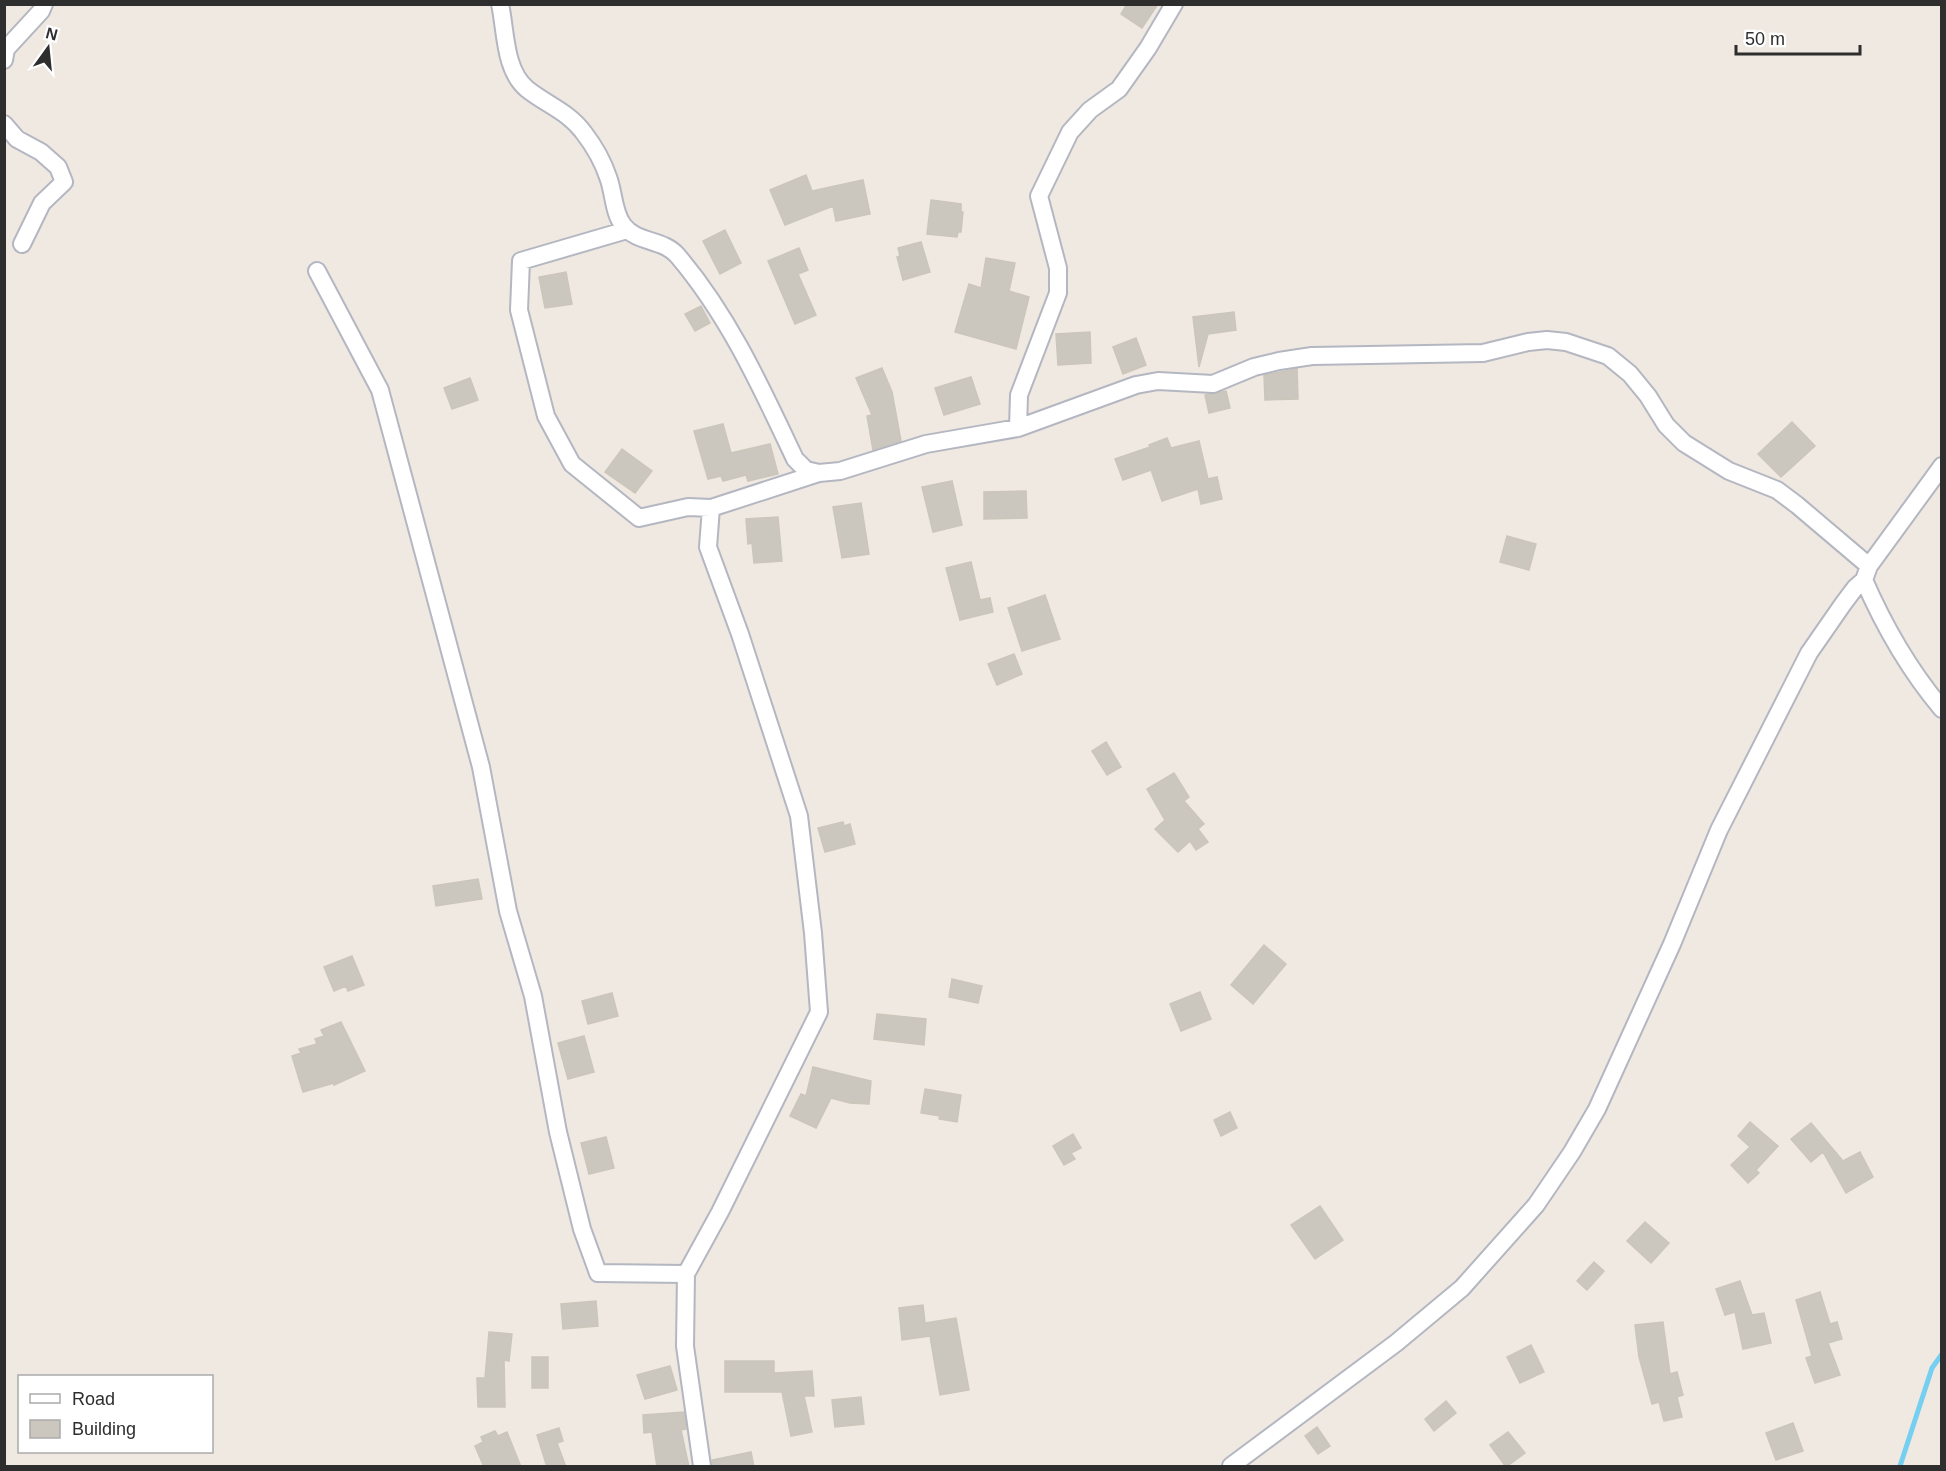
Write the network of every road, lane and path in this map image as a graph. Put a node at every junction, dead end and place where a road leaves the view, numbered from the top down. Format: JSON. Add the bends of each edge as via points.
{"nodes":[{"id":1,"x":44,"y":4,"type":"edge"},
{"id":2,"x":500,"y":4,"type":"edge"},
{"id":3,"x":1174,"y":4,"type":"edge"},
{"id":4,"x":4,"y":60,"type":"edge"},
{"id":5,"x":4,"y":124,"type":"edge"},
{"id":6,"x":627,"y":230,"type":"junction"},
{"id":7,"x":22,"y":244,"type":"dead end"},
{"id":8,"x":317,"y":272,"type":"dead end"},
{"id":9,"x":1018,"y":428,"type":"junction"},
{"id":10,"x":1941,"y":466,"type":"edge"},
{"id":11,"x":819,"y":473,"type":"junction"},
{"id":12,"x":711,"y":508,"type":"junction"},
{"id":13,"x":1866,"y":573,"type":"junction"},
{"id":14,"x":1941,"y":709,"type":"edge"},
{"id":15,"x":686,"y":1275,"type":"junction"},
{"id":16,"x":702,"y":1467,"type":"edge"},
{"id":17,"x":1231,"y":1467,"type":"edge"}],
"edges":[{"from":1,"to":4,"type":"street","via":[[6,49]]},
{"from":2,"to":6,"type":"street","via":[[510,62],[518,79],[566,113],[592,144]]},
{"from":3,"to":9,"type":"street","via":[[1119,89],[1090,110],[1070,132],[1039,195],[1058,268],[1058,293],[1019,395]]},
{"from":5,"to":7,"type":"street","via":[[17,139],[58,167],[64,182],[42,203]]},
{"from":6,"to":11,"type":"street","via":[[674,252],[685,265],[729,325],[795,459],[806,470]]},
{"from":6,"to":12,"type":"street","via":[[521,261],[519,310],[546,416],[572,464],[639,519],[688,507]]},
{"from":8,"to":15,"type":"street","via":[[380,390],[481,767],[508,911],[533,996],[558,1132],[582,1230],[598,1273]]},
{"from":9,"to":11,"type":"street","via":[[926,444],[840,471]]},
{"from":9,"to":13,"type":"street","via":[[1136,386],[1158,381],[1213,384],[1279,361],[1312,356],[1483,353],[1528,342],[1566,342],[1608,356],[1630,374],[1666,425],[1684,443],[1729,471],[1777,490]]},
{"from":10,"to":13,"type":"street"},
{"from":11,"to":12,"type":"street"},
{"from":12,"to":15,"type":"street","via":[[708,547],[799,816],[819,1012]]},
{"from":13,"to":14,"type":"street","via":[[1885,624]]},
{"from":13,"to":17,"type":"street","via":[[1804,664],[1719,830],[1597,1109],[1536,1205],[1462,1288],[1396,1343]]},
{"from":15,"to":16,"type":"street","via":[[685,1346]]}]}
